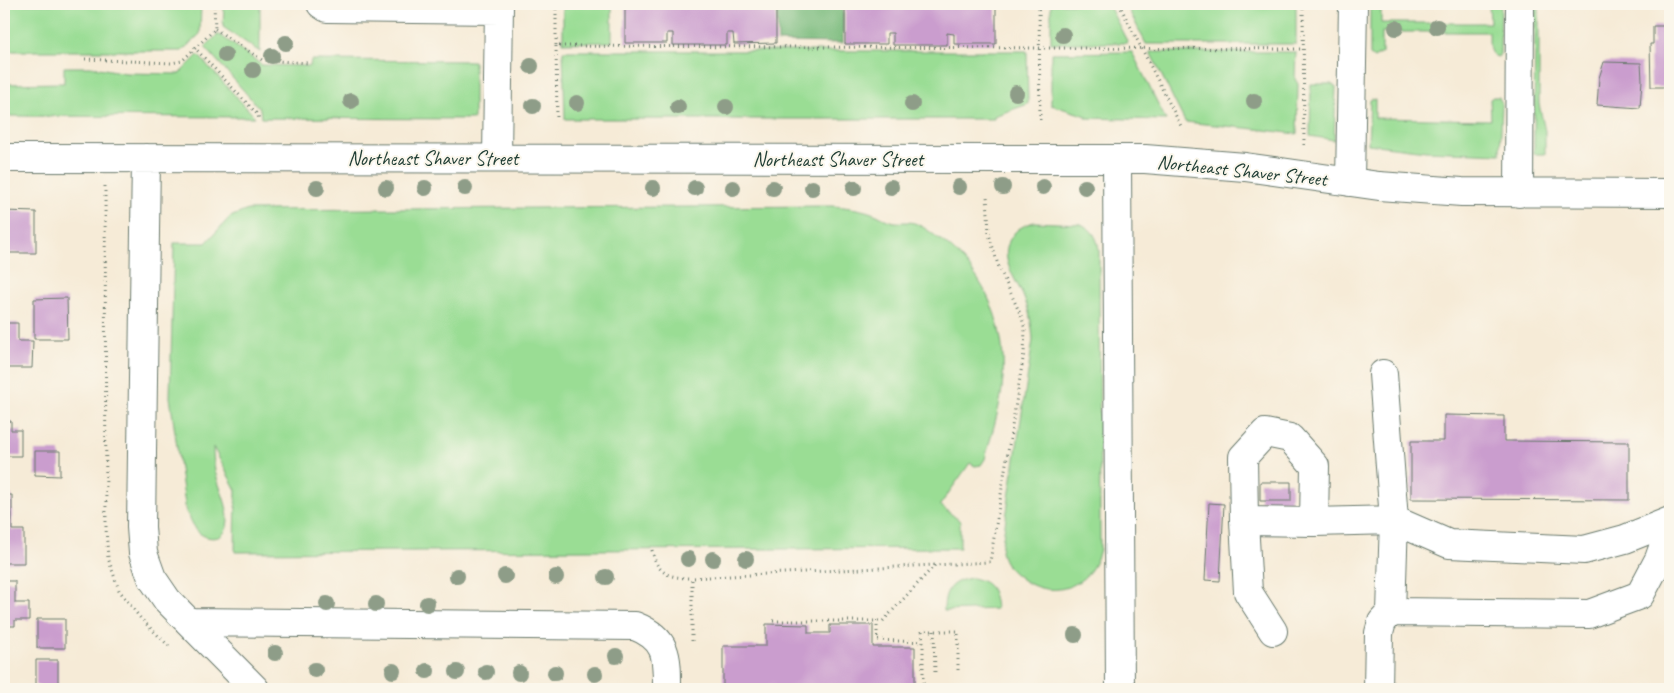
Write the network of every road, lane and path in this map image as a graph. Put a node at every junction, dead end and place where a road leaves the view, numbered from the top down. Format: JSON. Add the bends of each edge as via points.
{"nodes":[{"id":1,"x":214,"y":4,"type":"edge"},
{"id":2,"x":321,"y":4,"type":"edge"},
{"id":3,"x":556,"y":4,"type":"edge"},
{"id":4,"x":1039,"y":4,"type":"edge"},
{"id":5,"x":1119,"y":4,"type":"edge"},
{"id":6,"x":1303,"y":4,"type":"edge"},
{"id":7,"x":1353,"y":4,"type":"edge"},
{"id":8,"x":1520,"y":4,"type":"edge"},
{"id":9,"x":499,"y":7,"type":"edge"},
{"id":10,"x":215,"y":29,"type":"junction"},
{"id":11,"x":556,"y":46,"type":"junction"},
{"id":12,"x":194,"y":47,"type":"junction"},
{"id":13,"x":1039,"y":48,"type":"junction"},
{"id":14,"x":1142,"y":48,"type":"junction"},
{"id":15,"x":1304,"y":49,"type":"junction"},
{"id":16,"x":85,"y":59,"type":"dead end"},
{"id":17,"x":308,"y":63,"type":"dead end"},
{"id":18,"x":258,"y":121,"type":"dead end"},
{"id":19,"x":557,"y":121,"type":"dead end"},
{"id":20,"x":1040,"y":123,"type":"dead end"},
{"id":21,"x":1181,"y":126,"type":"dead end"},
{"id":22,"x":4,"y":158,"type":"edge"},
{"id":23,"x":146,"y":158,"type":"junction"},
{"id":24,"x":497,"y":158,"type":"junction"},
{"id":25,"x":1117,"y":159,"type":"junction"},
{"id":26,"x":1305,"y":175,"type":"junction"},
{"id":27,"x":1350,"y":182,"type":"junction"},
{"id":28,"x":1519,"y":193,"type":"junction"},
{"id":29,"x":1670,"y":193,"type":"edge"},
{"id":30,"x":987,"y":195,"type":"dead end"},
{"id":31,"x":1382,"y":374,"type":"dead end"},
{"id":32,"x":1394,"y":520,"type":"junction"},
{"id":33,"x":1244,"y":521,"type":"junction"},
{"id":34,"x":1670,"y":521,"type":"edge"},
{"id":35,"x":1314,"y":522,"type":"junction"},
{"id":36,"x":1670,"y":528,"type":"edge"},
{"id":37,"x":652,"y":550,"type":"dead end"},
{"id":38,"x":936,"y":565,"type":"junction"},
{"id":39,"x":692,"y":578,"type":"junction"},
{"id":40,"x":1391,"y":612,"type":"junction"},
{"id":41,"x":773,"y":621,"type":"dead end"},
{"id":42,"x":877,"y":621,"type":"junction"},
{"id":43,"x":189,"y":622,"type":"junction"},
{"id":44,"x":934,"y":631,"type":"junction"},
{"id":45,"x":1273,"y":631,"type":"dead end"},
{"id":46,"x":922,"y":642,"type":"junction"},
{"id":47,"x":692,"y":645,"type":"dead end"},
{"id":48,"x":935,"y":674,"type":"dead end"},
{"id":49,"x":958,"y":674,"type":"dead end"},
{"id":50,"x":255,"y":689,"type":"edge"},
{"id":51,"x":667,"y":689,"type":"edge"},
{"id":52,"x":923,"y":689,"type":"edge"},
{"id":53,"x":1120,"y":689,"type":"edge"},
{"id":54,"x":1378,"y":689,"type":"edge"}],
"edges":[{"from":1,"to":10,"type":"path"},
{"from":2,"to":9,"type":"street","via":[[327,8]]},
{"from":3,"to":11,"type":"path"},
{"from":4,"to":13,"type":"path"},
{"from":5,"to":14,"type":"path"},
{"from":6,"to":15,"type":"path"},
{"from":7,"to":27,"type":"street"},
{"from":8,"to":28,"type":"street"},
{"from":9,"to":24,"type":"street"},
{"from":10,"to":12,"type":"path"},
{"from":10,"to":17,"type":"path","via":[[262,60]]},
{"from":11,"to":13,"type":"path"},
{"from":11,"to":19,"type":"path"},
{"from":12,"to":16,"type":"path","via":[[182,61],[171,63]]},
{"from":12,"to":18,"type":"path","via":[[258,115]]},
{"from":13,"to":14,"type":"path"},
{"from":13,"to":20,"type":"path"},
{"from":14,"to":15,"type":"path"},
{"from":14,"to":21,"type":"path"},
{"from":15,"to":26,"type":"path"},
{"from":22,"to":23,"type":"street","name":"Northeast Shaver Street"},
{"from":23,"to":24,"type":"street","name":"Northeast Shaver Street"},
{"from":23,"to":43,"type":"street","via":[[143,553],[152,578],[167,600]]},
{"from":24,"to":25,"type":"street","name":"Northeast Shaver Street"},
{"from":25,"to":26,"type":"street","name":"Northeast Shaver Street","via":[[1185,162]]},
{"from":25,"to":53,"type":"street"},
{"from":26,"to":27,"type":"street","name":"Northeast Shaver Street"},
{"from":27,"to":28,"type":"street","name":"Northeast Shaver Street","via":[[1462,192]]},
{"from":28,"to":29,"type":"street","name":"Northeast Shaver Street"},
{"from":30,"to":38,"type":"path","via":[[989,234],[998,265],[1022,318],[1024,353],[990,562]]},
{"from":31,"to":32,"type":"street"},
{"from":32,"to":34,"type":"street","via":[[1449,544],[1584,550],[1625,539]]},
{"from":32,"to":35,"type":"street"},
{"from":32,"to":40,"type":"street"},
{"from":33,"to":35,"type":"street"},
{"from":33,"to":35,"type":"street","via":[[1243,457],[1265,433],[1290,438],[1315,466]]},
{"from":33,"to":45,"type":"street","via":[[1248,592]]},
{"from":36,"to":40,"type":"street","via":[[1659,559],[1640,595],[1589,614]]},
{"from":37,"to":39,"type":"path","via":[[657,565],[666,575]]},
{"from":38,"to":39,"type":"path"},
{"from":38,"to":42,"type":"path","via":[[883,621]]},
{"from":39,"to":47,"type":"path"},
{"from":40,"to":54,"type":"street","via":[[1382,622],[1379,633]]},
{"from":41,"to":42,"type":"path"},
{"from":42,"to":46,"type":"path","via":[[877,640]]},
{"from":43,"to":50,"type":"street"},
{"from":43,"to":51,"type":"street","via":[[635,626],[648,631],[665,652]]},
{"from":44,"to":46,"type":"path","via":[[922,631]]},
{"from":44,"to":48,"type":"path"},
{"from":44,"to":49,"type":"path","via":[[958,631]]},
{"from":46,"to":52,"type":"path"}]}
